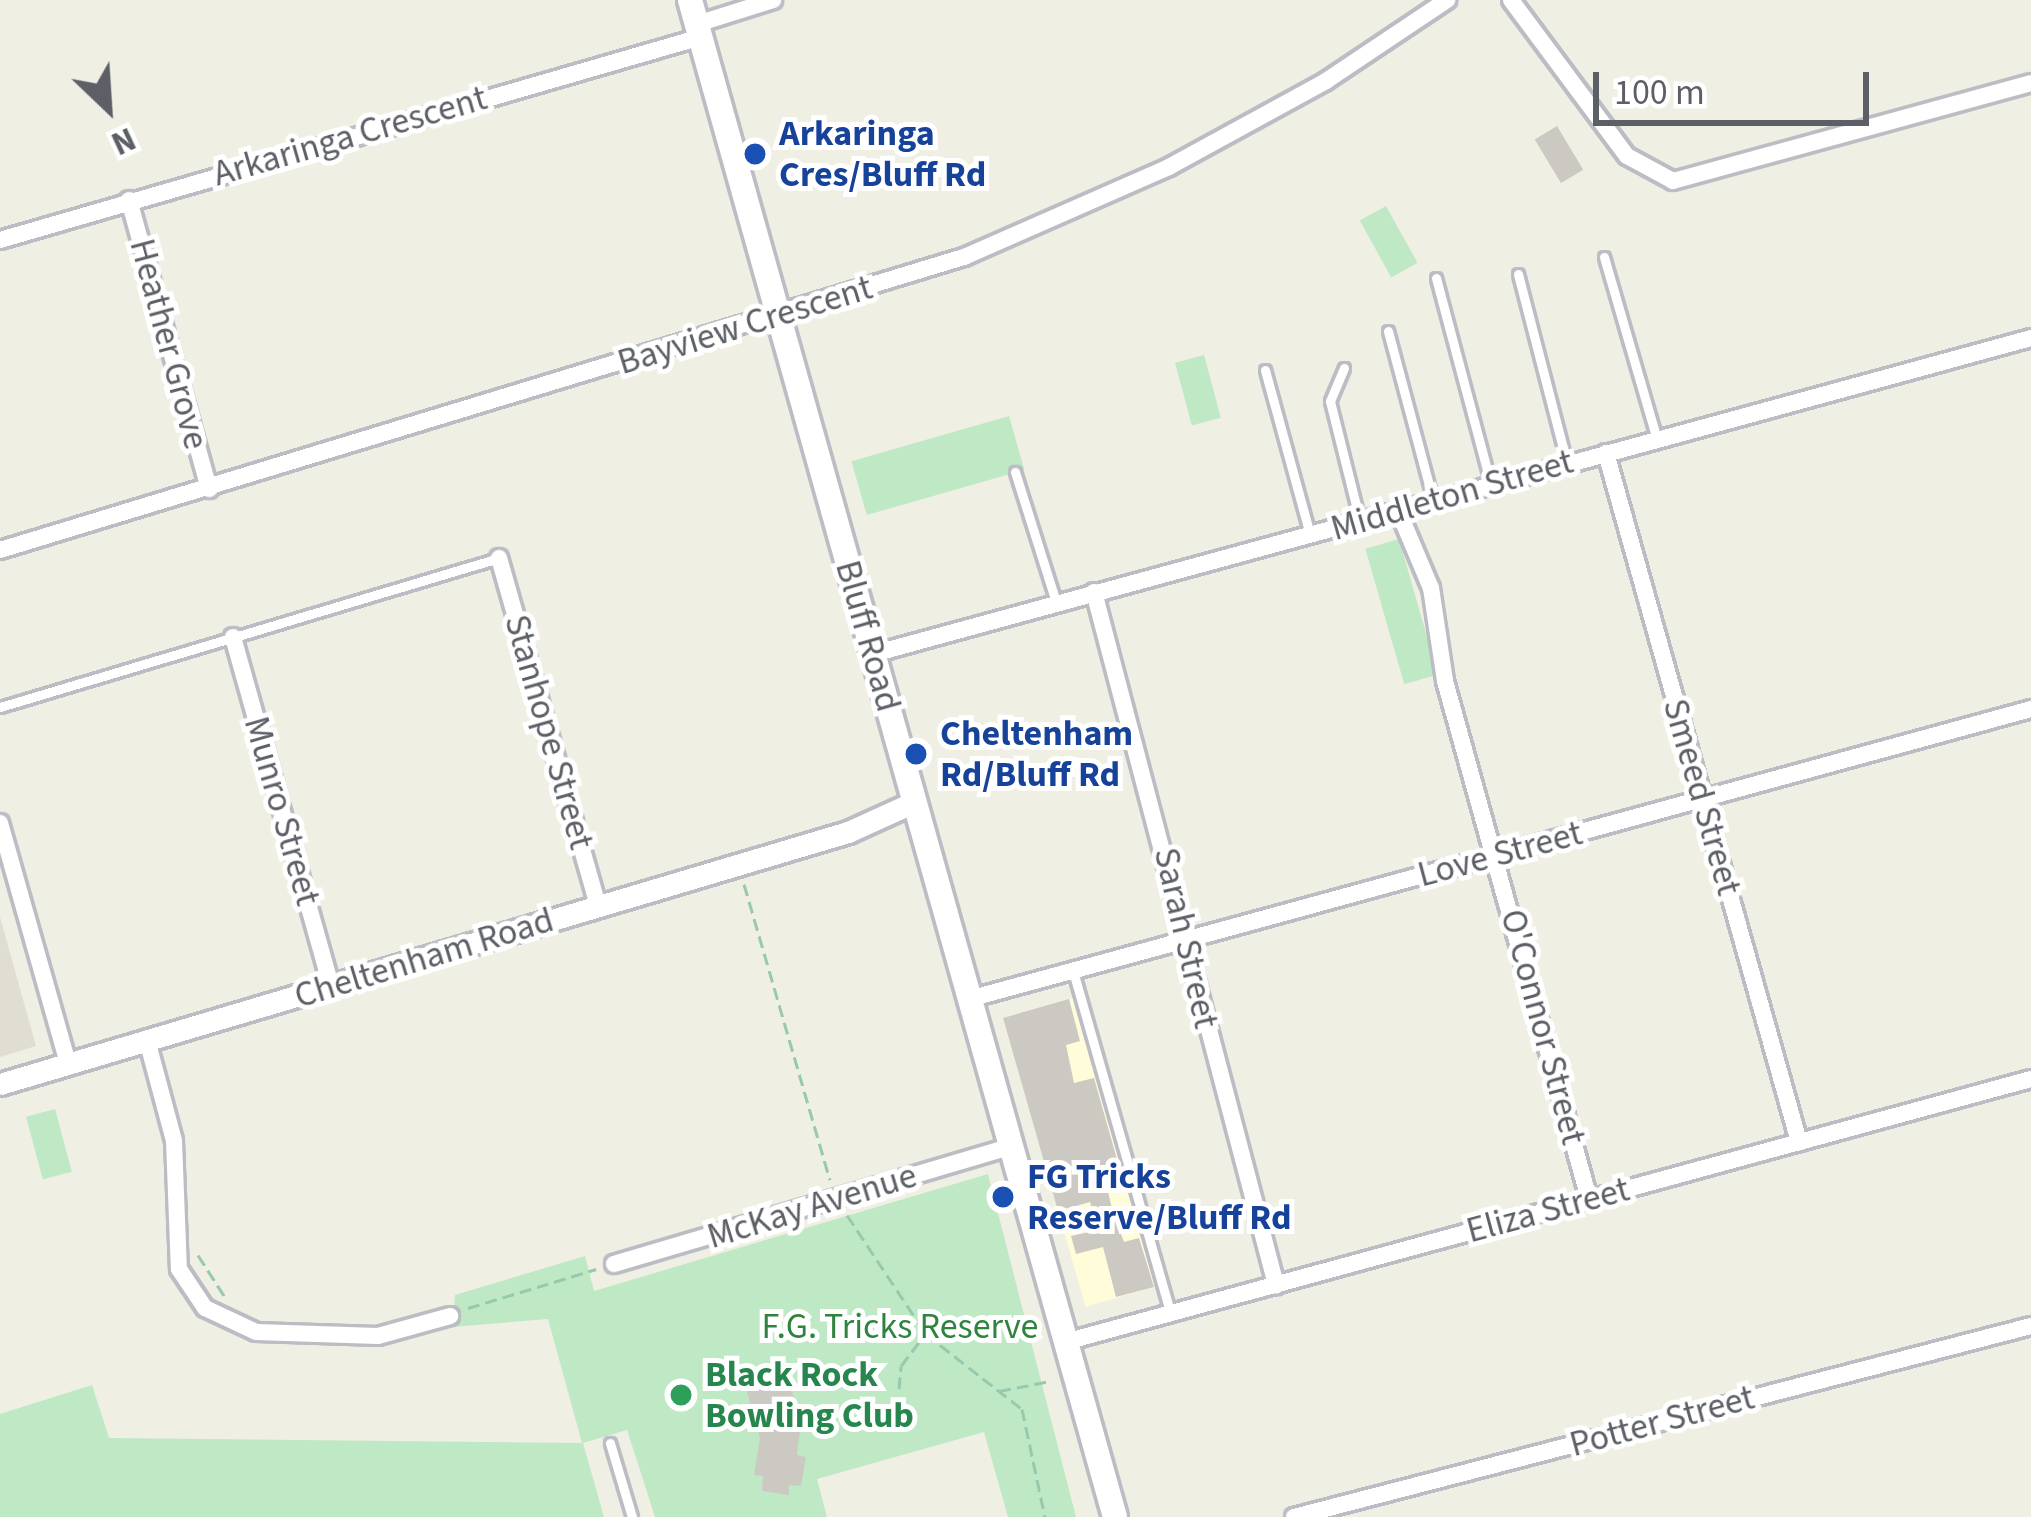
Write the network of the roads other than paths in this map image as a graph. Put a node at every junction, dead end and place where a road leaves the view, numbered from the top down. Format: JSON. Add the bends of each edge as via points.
{"nodes":[{"id":1,"x":773,"y":0,"type":"edge"},
{"id":2,"x":1447,"y":0,"type":"edge"},
{"id":3,"x":1511,"y":0,"type":"edge"},
{"id":4,"x":696,"y":20,"type":"edge"},
{"id":5,"x":2031,"y":83,"type":"edge"},
{"id":6,"x":129,"y":200,"type":"junction"},
{"id":7,"x":0,"y":240,"type":"edge"},
{"id":8,"x":1604,"y":257,"type":"dead end"},
{"id":9,"x":1518,"y":274,"type":"dead end"},
{"id":10,"x":1436,"y":278,"type":"dead end"},
{"id":11,"x":779,"y":317,"type":"junction"},
{"id":12,"x":1388,"y":331,"type":"dead end"},
{"id":13,"x":2031,"y":338,"type":"edge"},
{"id":14,"x":1344,"y":368,"type":"dead end"},
{"id":15,"x":1265,"y":370,"type":"dead end"},
{"id":16,"x":1657,"y":439,"type":"junction"},
{"id":17,"x":1606,"y":453,"type":"junction"},
{"id":18,"x":1568,"y":463,"type":"junction"},
{"id":19,"x":1015,"y":472,"type":"dead end"},
{"id":20,"x":1491,"y":485,"type":"junction"},
{"id":21,"x":209,"y":489,"type":"junction"},
{"id":22,"x":1433,"y":501,"type":"junction"},
{"id":23,"x":1399,"y":510,"type":"junction"},
{"id":24,"x":1360,"y":521,"type":"junction"},
{"id":25,"x":1310,"y":535,"type":"junction"},
{"id":26,"x":0,"y":550,"type":"edge"},
{"id":27,"x":500,"y":559,"type":"joint"},
{"id":28,"x":1094,"y":592,"type":"junction"},
{"id":29,"x":1056,"y":602,"type":"junction"},
{"id":30,"x":233,"y":637,"type":"junction"},
{"id":31,"x":873,"y":655,"type":"junction"},
{"id":32,"x":0,"y":707,"type":"edge"},
{"id":33,"x":2031,"y":709,"type":"edge"},
{"id":34,"x":1702,"y":798,"type":"junction"},
{"id":35,"x":917,"y":811,"type":"junction"},
{"id":36,"x":0,"y":823,"type":"edge"},
{"id":37,"x":1497,"y":855,"type":"junction"},
{"id":38,"x":598,"y":906,"type":"junction"},
{"id":39,"x":1192,"y":938,"type":"junction"},
{"id":40,"x":1073,"y":971,"type":"junction"},
{"id":41,"x":331,"y":986,"type":"junction"},
{"id":42,"x":969,"y":999,"type":"junction"},
{"id":43,"x":148,"y":1040,"type":"junction"},
{"id":44,"x":68,"y":1064,"type":"junction"},
{"id":45,"x":2031,"y":1079,"type":"edge"},
{"id":46,"x":0,"y":1084,"type":"edge"},
{"id":47,"x":1799,"y":1142,"type":"junction"},
{"id":48,"x":1010,"y":1147,"type":"junction"},
{"id":49,"x":1589,"y":1199,"type":"junction"},
{"id":50,"x":614,"y":1264,"type":"road end"},
{"id":51,"x":1276,"y":1285,"type":"junction"},
{"id":52,"x":454,"y":1311,"type":"road end"},
{"id":53,"x":1170,"y":1313,"type":"junction"},
{"id":54,"x":2031,"y":1326,"type":"edge"},
{"id":55,"x":1066,"y":1342,"type":"junction"},
{"id":56,"x":610,"y":1444,"type":"dead end"},
{"id":57,"x":632,"y":1517,"type":"edge"},
{"id":58,"x":1115,"y":1517,"type":"edge"},
{"id":59,"x":1294,"y":1517,"type":"edge"}],
"edges":[{"from":1,"to":4,"type":"street","name":"Arkaringa Crescent"},
{"from":2,"to":11,"type":"street","name":"Bayview Crescent","via":[[1169,167],[964,256]]},
{"from":3,"to":5,"type":"street","via":[[1627,156],[1673,181]]},
{"from":4,"to":6,"type":"street","name":"Arkaringa Crescent"},
{"from":4,"to":11,"type":"main road","name":"Bluff Road"},
{"from":6,"to":7,"type":"street","name":"Arkaringa Crescent"},
{"from":6,"to":21,"type":"street","name":"Heather Grove"},
{"from":8,"to":16,"type":"lane"},
{"from":9,"to":18,"type":"lane"},
{"from":10,"to":20,"type":"lane"},
{"from":11,"to":21,"type":"street","name":"Bayview Crescent"},
{"from":11,"to":31,"type":"main road","name":"Bluff Road"},
{"from":12,"to":22,"type":"lane"},
{"from":13,"to":16,"type":"street","name":"Middleton Street"},
{"from":14,"to":24,"type":"lane","via":[[1330,401]]},
{"from":15,"to":25,"type":"lane"},
{"from":16,"to":17,"type":"street","name":"Middleton Street"},
{"from":17,"to":18,"type":"street","name":"Middleton Street"},
{"from":17,"to":34,"type":"street","name":"Smeed Street"},
{"from":18,"to":20,"type":"street","name":"Middleton Street"},
{"from":19,"to":29,"type":"lane"},
{"from":20,"to":22,"type":"street","name":"Middleton Street"},
{"from":21,"to":26,"type":"street","name":"Bayview Crescent"},
{"from":22,"to":23,"type":"street","name":"Middleton Street"},
{"from":23,"to":24,"type":"street","name":"Middleton Street"},
{"from":23,"to":37,"type":"street","name":"O'Connor Street","via":[[1431,588],[1445,681]]},
{"from":24,"to":25,"type":"street","name":"Middleton Street"},
{"from":25,"to":28,"type":"street","name":"Middleton Street"},
{"from":27,"to":30,"type":"lane"},
{"from":27,"to":38,"type":"street","name":"Stanhope Street"},
{"from":28,"to":29,"type":"street","name":"Middleton Street"},
{"from":28,"to":39,"type":"street","name":"Sarah Street"},
{"from":29,"to":31,"type":"street","name":"Middleton Street"},
{"from":30,"to":32,"type":"lane"},
{"from":30,"to":41,"type":"street","name":"Munro Street"},
{"from":31,"to":35,"type":"main road","name":"Bluff Road"},
{"from":33,"to":34,"type":"street","name":"Love Street"},
{"from":34,"to":37,"type":"street","name":"Love Street"},
{"from":34,"to":47,"type":"street","name":"Smeed Street"},
{"from":35,"to":38,"type":"street","name":"Cheltenham Road"},
{"from":35,"to":42,"type":"main road","name":"Bluff Road"},
{"from":36,"to":44,"type":"street"},
{"from":37,"to":39,"type":"street","name":"Love Street"},
{"from":37,"to":49,"type":"street","name":"O'Connor Street"},
{"from":38,"to":41,"type":"street","name":"Cheltenham Road"},
{"from":39,"to":40,"type":"street","name":"Love Street"},
{"from":39,"to":51,"type":"street","name":"Sarah Street"},
{"from":40,"to":42,"type":"street","name":"Love Street"},
{"from":40,"to":53,"type":"lane"},
{"from":41,"to":43,"type":"street","name":"Cheltenham Road"},
{"from":42,"to":48,"type":"main road","name":"Bluff Road"},
{"from":43,"to":44,"type":"street","name":"Cheltenham Road"},
{"from":43,"to":52,"type":"street","via":[[171,1119],[179,1269],[205,1308],[256,1332],[378,1336]]},
{"from":44,"to":46,"type":"street","name":"Cheltenham Road"},
{"from":45,"to":47,"type":"street","name":"Eliza Street"},
{"from":47,"to":49,"type":"street","name":"Eliza Street"},
{"from":48,"to":50,"type":"street","name":"McKay Avenue"},
{"from":48,"to":55,"type":"main road","name":"Bluff Road"},
{"from":49,"to":51,"type":"street","name":"Eliza Street"},
{"from":51,"to":53,"type":"street","name":"Eliza Street"},
{"from":53,"to":55,"type":"street","name":"Eliza Street"},
{"from":54,"to":59,"type":"street","name":"Potter Street"},
{"from":55,"to":58,"type":"main road","name":"Bluff Road","via":[[1074,1403],[1089,1425]]},
{"from":56,"to":57,"type":"lane"}]}
